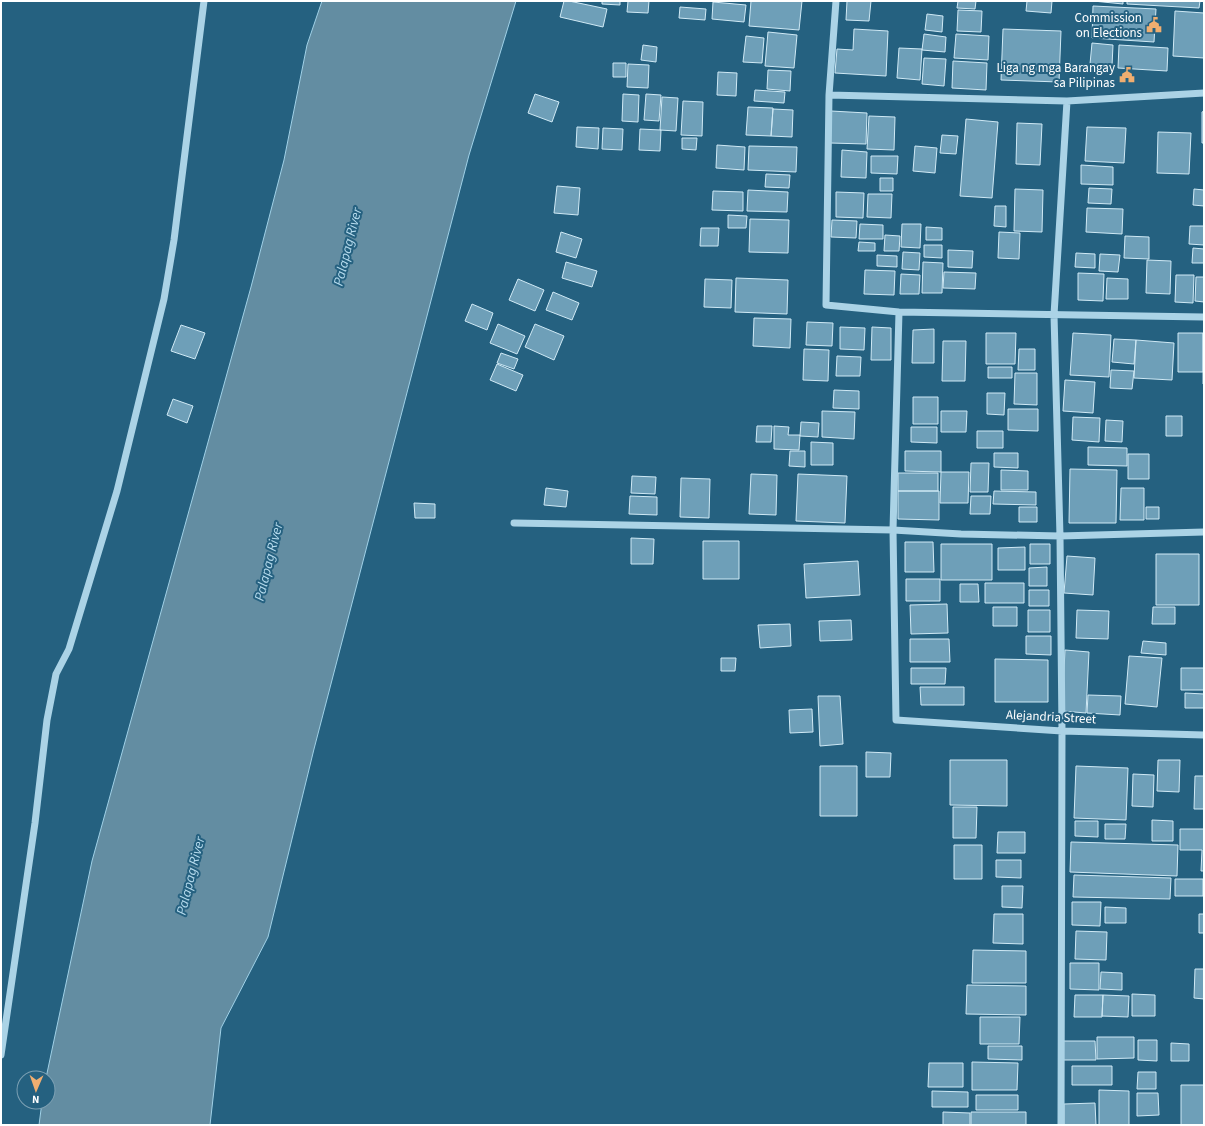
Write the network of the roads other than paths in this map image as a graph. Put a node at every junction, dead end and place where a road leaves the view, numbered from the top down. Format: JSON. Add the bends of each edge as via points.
{"nodes":[{"id":1,"x":204,"y":1,"type":"edge"},
{"id":2,"x":836,"y":1,"type":"edge"},
{"id":3,"x":1204,"y":93,"type":"edge"},
{"id":4,"x":828,"y":95,"type":"junction"},
{"id":5,"x":1067,"y":101,"type":"junction"},
{"id":6,"x":899,"y":312,"type":"junction"},
{"id":7,"x":1054,"y":315,"type":"junction"},
{"id":8,"x":1204,"y":317,"type":"edge"},
{"id":9,"x":514,"y":523,"type":"dead end"},
{"id":10,"x":893,"y":530,"type":"junction"},
{"id":11,"x":1204,"y":532,"type":"edge"},
{"id":12,"x":1060,"y":536,"type":"junction"},
{"id":13,"x":1062,"y":731,"type":"junction"},
{"id":14,"x":1204,"y":734,"type":"edge"},
{"id":15,"x":1,"y":1055,"type":"edge"},
{"id":16,"x":1061,"y":1125,"type":"edge"}],
"edges":[{"from":1,"to":15,"type":"street","via":[[174,240],[164,299],[117,491],[69,650],[56,674],[47,720],[35,823]]},
{"from":2,"to":4,"type":"street"},
{"from":3,"to":5,"type":"street"},
{"from":4,"to":5,"type":"street"},
{"from":4,"to":6,"type":"street","via":[[826,305]]},
{"from":5,"to":7,"type":"street"},
{"from":6,"to":7,"type":"street"},
{"from":6,"to":10,"type":"street"},
{"from":7,"to":8,"type":"street"},
{"from":7,"to":12,"type":"street"},
{"from":9,"to":10,"type":"street"},
{"from":10,"to":12,"type":"street"},
{"from":10,"to":13,"type":"street","name":"Alejandria Street","via":[[896,720]]},
{"from":11,"to":12,"type":"street"},
{"from":12,"to":13,"type":"street"},
{"from":13,"to":14,"type":"street","name":"Alejandria Street"},
{"from":13,"to":16,"type":"street"}]}
